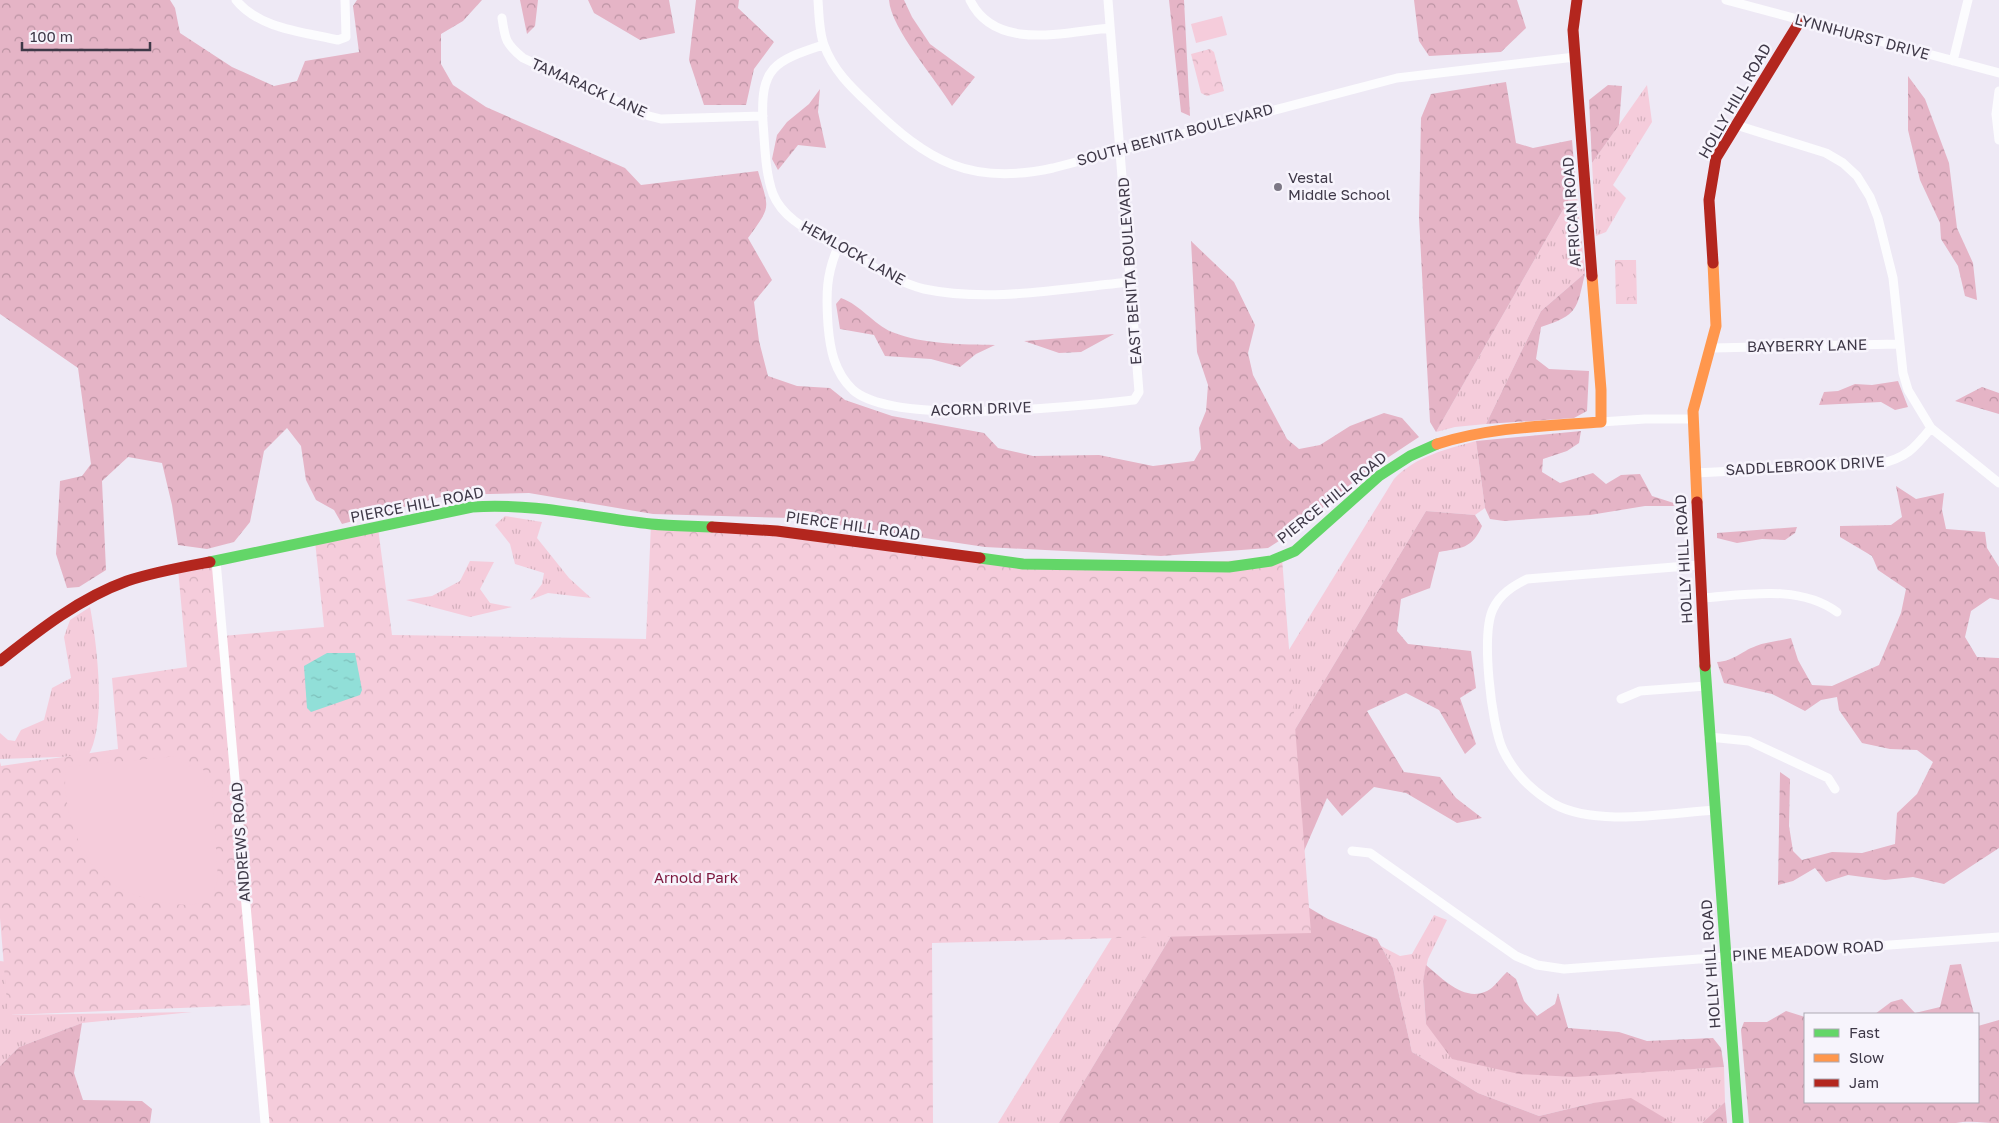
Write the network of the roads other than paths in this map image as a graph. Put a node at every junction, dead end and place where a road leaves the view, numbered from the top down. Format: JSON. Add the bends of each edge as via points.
{"nodes":[{"id":1,"x":236,"y":0,"type":"edge"},
{"id":2,"x":345,"y":0,"type":"edge"},
{"id":3,"x":818,"y":0,"type":"edge"},
{"id":4,"x":970,"y":0,"type":"edge"},
{"id":5,"x":1108,"y":0,"type":"edge"},
{"id":6,"x":1577,"y":0,"type":"edge"},
{"id":7,"x":1726,"y":0,"type":"edge"},
{"id":8,"x":1968,"y":0,"type":"edge"},
{"id":9,"x":502,"y":18,"type":"dead end"},
{"id":10,"x":1800,"y":21,"type":"junction"},
{"id":11,"x":1110,"y":28,"type":"junction"},
{"id":12,"x":824,"y":44,"type":"junction"},
{"id":13,"x":1575,"y":57,"type":"junction"},
{"id":14,"x":1953,"y":61,"type":"junction"},
{"id":15,"x":1999,"y":73,"type":"edge"},
{"id":16,"x":1999,"y":91,"type":"edge"},
{"id":17,"x":763,"y":116,"type":"junction"},
{"id":18,"x":1736,"y":125,"type":"junction"},
{"id":19,"x":1999,"y":140,"type":"edge"},
{"id":20,"x":1121,"y":150,"type":"junction"},
{"id":21,"x":838,"y":247,"type":"junction"},
{"id":22,"x":1131,"y":282,"type":"junction"},
{"id":23,"x":1900,"y":344,"type":"junction"},
{"id":24,"x":1713,"y":348,"type":"junction"},
{"id":25,"x":1139,"y":392,"type":"joint"},
{"id":26,"x":1693,"y":419,"type":"junction"},
{"id":27,"x":1601,"y":422,"type":"junction"},
{"id":28,"x":1931,"y":428,"type":"junction"},
{"id":29,"x":1695,"y":473,"type":"junction"},
{"id":30,"x":1999,"y":483,"type":"edge"},
{"id":31,"x":216,"y":561,"type":"junction"},
{"id":32,"x":1699,"y":564,"type":"junction"},
{"id":33,"x":1701,"y":598,"type":"junction"},
{"id":34,"x":1837,"y":612,"type":"dead end"},
{"id":35,"x":0,"y":661,"type":"edge"},
{"id":36,"x":1706,"y":686,"type":"junction"},
{"id":37,"x":1621,"y":699,"type":"dead end"},
{"id":38,"x":1710,"y":737,"type":"junction"},
{"id":39,"x":1835,"y":789,"type":"dead end"},
{"id":40,"x":1715,"y":810,"type":"junction"},
{"id":41,"x":1352,"y":851,"type":"dead end"},
{"id":42,"x":1999,"y":937,"type":"edge"},
{"id":43,"x":1725,"y":957,"type":"junction"},
{"id":44,"x":265,"y":1123,"type":"edge"},
{"id":45,"x":1738,"y":1123,"type":"edge"}],
"edges":[{"from":1,"to":2,"type":"street","via":[[256,18],[271,24],[340,40],[346,37]]},
{"from":3,"to":12,"type":"street","name":"SOUTH BENITA BOULEVARD"},
{"from":4,"to":11,"type":"street","via":[[985,19],[1007,32],[1044,34]]},
{"from":5,"to":11,"type":"street","name":"EAST BENITA BOULEVARD"},
{"from":6,"to":13,"type":"street","name":"AFRICAN ROAD","via":[[1573,30]]},
{"from":7,"to":10,"type":"street","name":"LYNNHURST DRIVE"},
{"from":8,"to":14,"type":"street"},
{"from":9,"to":17,"type":"street","name":"TAMARACK LANE","via":[[505,39],[523,58],[649,116],[661,119]]},
{"from":10,"to":14,"type":"street","name":"LYNNHURST DRIVE"},
{"from":10,"to":18,"type":"street","name":"HOLLY HILL ROAD"},
{"from":11,"to":20,"type":"street","name":"EAST BENITA BOULEVARD"},
{"from":12,"to":17,"type":"street","name":"HEMLOCK LANE","via":[[793,54],[771,71],[763,90]]},
{"from":12,"to":20,"type":"street","name":"SOUTH BENITA BOULEVARD","via":[[832,64],[848,84],[887,122],[914,145],[961,168],[988,174],[1026,174]]},
{"from":13,"to":20,"type":"street","name":"SOUTH BENITA BOULEVARD","via":[[1397,78]]},
{"from":13,"to":27,"type":"street","name":"AFRICAN ROAD"},
{"from":14,"to":15,"type":"street","name":"LYNNHURST DRIVE"},
{"from":16,"to":19,"type":"street","via":[[1996,114]]},
{"from":17,"to":21,"type":"street","name":"HEMLOCK LANE","via":[[766,165],[780,206],[802,227]]},
{"from":18,"to":23,"type":"street","via":[[1826,153],[1856,176],[1870,197],[1878,218],[1893,278]]},
{"from":18,"to":24,"type":"street","name":"HOLLY HILL ROAD","via":[[1716,158],[1708,195],[1715,293]]},
{"from":20,"to":22,"type":"street","name":"EAST BENITA BOULEVARD"},
{"from":21,"to":22,"type":"street","name":"HEMLOCK LANE","via":[[922,289],[964,294],[1025,292]]},
{"from":21,"to":25,"type":"street","name":"ACORN DRIVE","via":[[827,282],[830,349],[842,376],[863,396],[881,404],[913,410],[968,412],[1126,401],[1134,400]]},
{"from":22,"to":25,"type":"street","name":"EAST BENITA BOULEVARD"},
{"from":23,"to":24,"type":"street","name":"BAYBERRY LANE"},
{"from":23,"to":28,"type":"street","via":[[1908,390]]},
{"from":24,"to":26,"type":"street","name":"HOLLY HILL ROAD","via":[[1695,392]]},
{"from":26,"to":27,"type":"street","name":"PIERCE HILL ROAD"},
{"from":26,"to":29,"type":"street","name":"HOLLY HILL ROAD"},
{"from":27,"to":31,"type":"street","name":"PIERCE HILL ROAD","via":[[1490,432],[1440,443],[1391,468],[1295,551],[1262,565],[1123,567],[1023,564],[777,531],[651,524],[504,504],[472,507]]},
{"from":28,"to":29,"type":"street","name":"SADDLEBROOK DRIVE","via":[[1908,454],[1879,464]]},
{"from":28,"to":30,"type":"street"},
{"from":29,"to":32,"type":"street","name":"HOLLY HILL ROAD"},
{"from":31,"to":35,"type":"street","name":"PIERCE HILL ROAD","via":[[143,577],[104,591],[58,618]]},
{"from":31,"to":44,"type":"street","name":"ANDREWS ROAD"},
{"from":32,"to":33,"type":"street","name":"HOLLY HILL ROAD"},
{"from":32,"to":40,"type":"street","via":[[1527,580],[1502,595],[1493,608],[1487,631],[1495,726],[1512,766],[1536,792],[1572,811],[1603,816]]},
{"from":33,"to":34,"type":"street","via":[[1768,594],[1804,596]]},
{"from":33,"to":36,"type":"street","name":"HOLLY HILL ROAD"},
{"from":36,"to":37,"type":"street","via":[[1640,691]]},
{"from":36,"to":38,"type":"street","name":"HOLLY HILL ROAD"},
{"from":38,"to":39,"type":"street","via":[[1749,740],[1828,778]]},
{"from":38,"to":40,"type":"street","name":"HOLLY HILL ROAD"},
{"from":40,"to":43,"type":"street","name":"HOLLY HILL ROAD"},
{"from":41,"to":43,"type":"street","name":"PINE MEADOW ROAD","via":[[1370,853],[1516,956],[1538,965],[1564,969]]},
{"from":42,"to":43,"type":"street","name":"PINE MEADOW ROAD"},
{"from":43,"to":45,"type":"street","name":"HOLLY HILL ROAD"}]}
